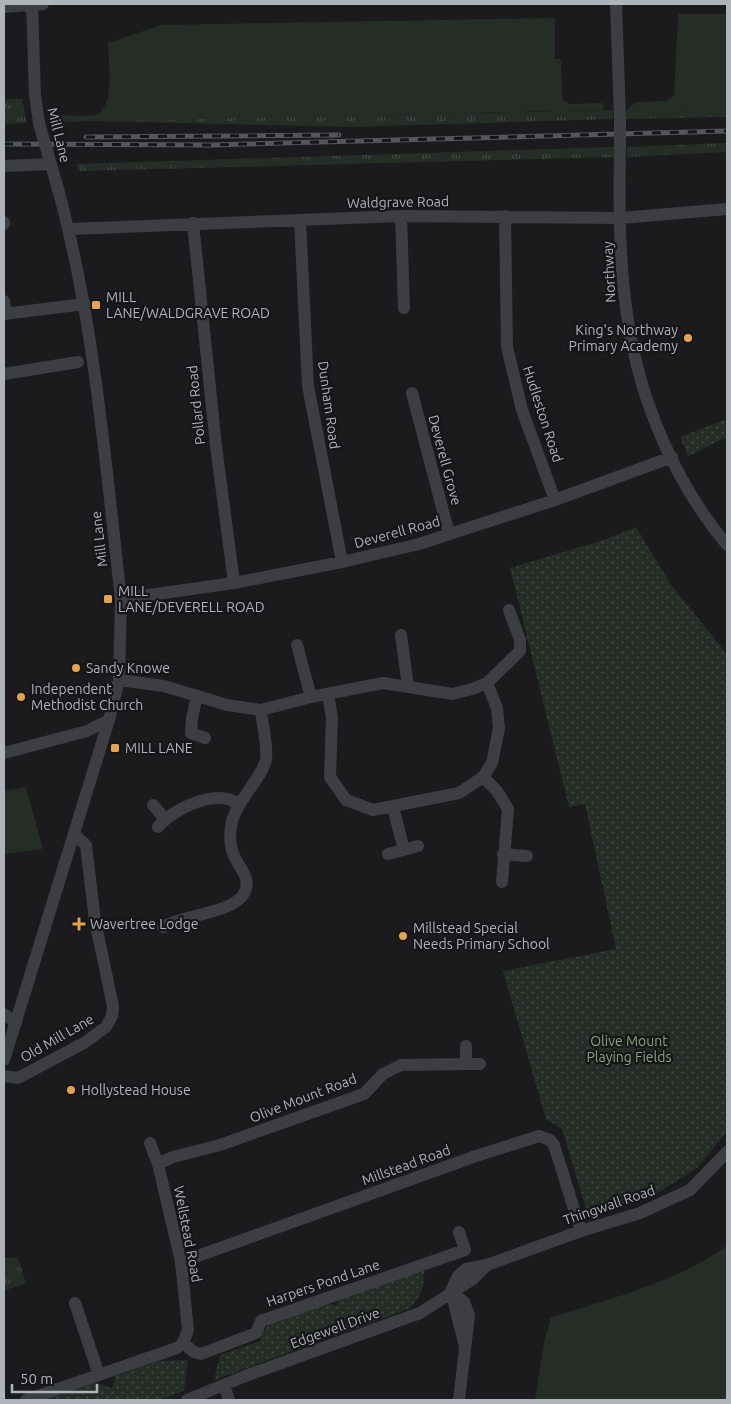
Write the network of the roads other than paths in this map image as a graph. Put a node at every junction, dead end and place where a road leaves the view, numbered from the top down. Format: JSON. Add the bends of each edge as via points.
{"nodes":[{"id":1,"x":36,"y":4,"type":"edge"},
{"id":2,"x":616,"y":4,"type":"edge"},
{"id":3,"x":4,"y":7,"type":"edge"},
{"id":4,"x":50,"y":161,"type":"junction"},
{"id":5,"x":4,"y":166,"type":"edge"},
{"id":6,"x":727,"y":208,"type":"edge"},
{"id":7,"x":401,"y":216,"type":"junction"},
{"id":8,"x":505,"y":216,"type":"junction"},
{"id":9,"x":621,"y":218,"type":"junction"},
{"id":10,"x":300,"y":220,"type":"junction"},
{"id":11,"x":193,"y":223,"type":"junction"},
{"id":12,"x":70,"y":230,"type":"junction"},
{"id":13,"x":85,"y":304,"type":"junction"},
{"id":14,"x":404,"y":308,"type":"dead end"},
{"id":15,"x":4,"y":310,"type":"edge"},
{"id":16,"x":78,"y":362,"type":"dead end"},
{"id":17,"x":4,"y":374,"type":"edge"},
{"id":18,"x":412,"y":393,"type":"dead end"},
{"id":19,"x":672,"y":457,"type":"junction"},
{"id":20,"x":556,"y":500,"type":"junction"},
{"id":21,"x":449,"y":534,"type":"junction"},
{"id":22,"x":727,"y":545,"type":"edge"},
{"id":23,"x":342,"y":562,"type":"junction"},
{"id":24,"x":234,"y":583,"type":"junction"},
{"id":25,"x":121,"y":599,"type":"junction"},
{"id":26,"x":509,"y":610,"type":"dead end"},
{"id":27,"x":401,"y":635,"type":"dead end"},
{"id":28,"x":297,"y":645,"type":"dead end"},
{"id":29,"x":119,"y":680,"type":"junction"},
{"id":30,"x":487,"y":683,"type":"junction"},
{"id":31,"x":408,"y":687,"type":"junction"},
{"id":32,"x":328,"y":694,"type":"junction"},
{"id":33,"x":197,"y":696,"type":"junction"},
{"id":34,"x":311,"y":697,"type":"junction"},
{"id":35,"x":261,"y":710,"type":"junction"},
{"id":36,"x":110,"y":720,"type":"junction"},
{"id":37,"x":205,"y":738,"type":"dead end"},
{"id":38,"x":4,"y":753,"type":"edge"},
{"id":39,"x":483,"y":777,"type":"junction"},
{"id":40,"x":239,"y":804,"type":"junction"},
{"id":41,"x":153,"y":805,"type":"dead end"},
{"id":42,"x":393,"y":807,"type":"junction"},
{"id":43,"x":75,"y":835,"type":"junction"},
{"id":44,"x":418,"y":846,"type":"dead end"},
{"id":45,"x":404,"y":850,"type":"junction"},
{"id":46,"x":388,"y":854,"type":"dead end"},
{"id":47,"x":503,"y":854,"type":"junction"},
{"id":48,"x":526,"y":856,"type":"dead end"},
{"id":49,"x":502,"y":882,"type":"dead end"},
{"id":50,"x":162,"y":927,"type":"dead end"},
{"id":51,"x":4,"y":1014,"type":"edge"},
{"id":52,"x":16,"y":1022,"type":"junction"},
{"id":53,"x":466,"y":1046,"type":"dead end"},
{"id":54,"x":4,"y":1060,"type":"edge"},
{"id":55,"x":466,"y":1064,"type":"junction"},
{"id":56,"x":480,"y":1064,"type":"dead end"},
{"id":57,"x":4,"y":1076,"type":"edge"},
{"id":58,"x":150,"y":1143,"type":"dead end"},
{"id":59,"x":727,"y":1152,"type":"edge"},
{"id":60,"x":158,"y":1164,"type":"junction"},
{"id":61,"x":581,"y":1231,"type":"junction"},
{"id":62,"x":460,"y":1232,"type":"dead end"},
{"id":63,"x":182,"y":1262,"type":"junction"},
{"id":64,"x":452,"y":1291,"type":"junction"},
{"id":65,"x":75,"y":1303,"type":"dead end"},
{"id":66,"x":183,"y":1343,"type":"junction"},
{"id":67,"x":99,"y":1375,"type":"junction"},
{"id":68,"x":224,"y":1385,"type":"junction"},
{"id":69,"x":26,"y":1400,"type":"edge"},
{"id":70,"x":187,"y":1400,"type":"edge"},
{"id":71,"x":229,"y":1400,"type":"edge"},
{"id":72,"x":459,"y":1400,"type":"edge"}],
"edges":[{"from":1,"to":3,"type":"street"},
{"from":1,"to":4,"type":"street","name":"Mill Lane","bridge":true,"via":[[35,96]]},
{"from":2,"to":9,"type":"street","name":"Northway","bridge":true},
{"from":4,"to":5,"type":"street"},
{"from":4,"to":12,"type":"street","name":"Mill Lane"},
{"from":6,"to":9,"type":"street","name":"Waldgrave Road"},
{"from":7,"to":8,"type":"street","name":"Waldgrave Road"},
{"from":7,"to":10,"type":"street","name":"Waldgrave Road"},
{"from":7,"to":14,"type":"street"},
{"from":8,"to":9,"type":"street","name":"Waldgrave Road"},
{"from":8,"to":20,"type":"street","name":"Hudleston Road","via":[[507,347],[522,410]]},
{"from":9,"to":19,"type":"street","name":"Northway","via":[[628,322],[653,415]]},
{"from":10,"to":11,"type":"street","name":"Waldgrave Road"},
{"from":10,"to":23,"type":"street","name":"Dunham Road","via":[[308,386]]},
{"from":11,"to":12,"type":"street","name":"Waldgrave Road"},
{"from":11,"to":24,"type":"street","name":"Pollard Road","via":[[214,436]]},
{"from":12,"to":13,"type":"street","name":"Mill Lane"},
{"from":13,"to":15,"type":"street"},
{"from":13,"to":25,"type":"street","name":"Mill Lane"},
{"from":16,"to":17,"type":"street"},
{"from":18,"to":21,"type":"street","name":"Deverell Grove"},
{"from":19,"to":20,"type":"street","name":"Deverell Road"},
{"from":19,"to":22,"type":"street","name":"Northway","via":[[697,504]]},
{"from":20,"to":21,"type":"street","name":"Deverell Road"},
{"from":21,"to":23,"type":"street","name":"Deverell Road"},
{"from":23,"to":24,"type":"street","name":"Deverell Road"},
{"from":24,"to":25,"type":"street","name":"Deverell Road"},
{"from":25,"to":29,"type":"street","name":"Mill Lane"},
{"from":26,"to":30,"type":"street","via":[[508,625],[520,640],[520,651]]},
{"from":27,"to":31,"type":"street"},
{"from":28,"to":34,"type":"street"},
{"from":29,"to":33,"type":"street","via":[[164,686]]},
{"from":29,"to":36,"type":"street","name":"Mill Lane"},
{"from":30,"to":31,"type":"street","via":[[453,694]]},
{"from":30,"to":39,"type":"street","via":[[497,708],[499,728],[492,763]]},
{"from":31,"to":32,"type":"street","via":[[383,683]]},
{"from":32,"to":34,"type":"street"},
{"from":32,"to":42,"type":"street","via":[[332,718],[330,777],[336,789],[346,800],[358,806],[373,810]]},
{"from":33,"to":35,"type":"street"},
{"from":33,"to":37,"type":"street","via":[[189,737]]},
{"from":34,"to":35,"type":"street"},
{"from":35,"to":40,"type":"street","via":[[266,760]]},
{"from":36,"to":38,"type":"street","via":[[87,731]]},
{"from":36,"to":43,"type":"street","name":"Mill Lane"},
{"from":39,"to":42,"type":"street","via":[[459,793]]},
{"from":39,"to":47,"type":"street","via":[[498,791],[508,809]]},
{"from":40,"to":41,"type":"street","via":[[215,798],[187,807],[161,823]]},
{"from":40,"to":50,"type":"street","via":[[231,825],[231,839],[233,854],[245,873],[243,896],[227,907],[174,920]]},
{"from":42,"to":45,"type":"street"},
{"from":43,"to":52,"type":"street","name":"Mill Lane"},
{"from":43,"to":57,"type":"street","name":"Old Mill Lane","via":[[86,845],[95,921],[113,1006],[112,1016],[106,1027],[84,1043],[18,1078]]},
{"from":44,"to":45,"type":"street"},
{"from":45,"to":46,"type":"street"},
{"from":47,"to":48,"type":"street"},
{"from":47,"to":49,"type":"street"},
{"from":51,"to":52,"type":"street"},
{"from":52,"to":54,"type":"street","name":"Mill Lane"},
{"from":53,"to":55,"type":"street"},
{"from":55,"to":56,"type":"street","name":"Olive Mount Road"},
{"from":55,"to":60,"type":"street","name":"Olive Mount Road","via":[[401,1064],[384,1074],[364,1094]]},
{"from":58,"to":60,"type":"street","name":"Wellstead Road"},
{"from":59,"to":61,"type":"street","name":"Thingwall Road","via":[[690,1190],[640,1213]]},
{"from":60,"to":63,"type":"street","name":"Wellstead Road"},
{"from":61,"to":63,"type":"street","name":"Millstead Road","via":[[554,1145],[539,1136]]},
{"from":61,"to":64,"type":"street","name":"Thingwall Road","via":[[487,1265],[470,1267],[458,1276]]},
{"from":62,"to":66,"type":"street","name":"Harpers Pond Lane","via":[[466,1250],[261,1321],[256,1333],[201,1354]]},
{"from":63,"to":66,"type":"street","name":"Wellstead Road","via":[[188,1330]]},
{"from":64,"to":68,"type":"street","name":"Edgewell Drive","via":[[420,1313]]},
{"from":64,"to":72,"type":"street","via":[[464,1302],[469,1315]]},
{"from":65,"to":67,"type":"street"},
{"from":66,"to":67,"type":"street","via":[[177,1348]]},
{"from":67,"to":69,"type":"street"},
{"from":68,"to":70,"type":"street","name":"Edgewell Drive"},
{"from":68,"to":71,"type":"street"}]}
